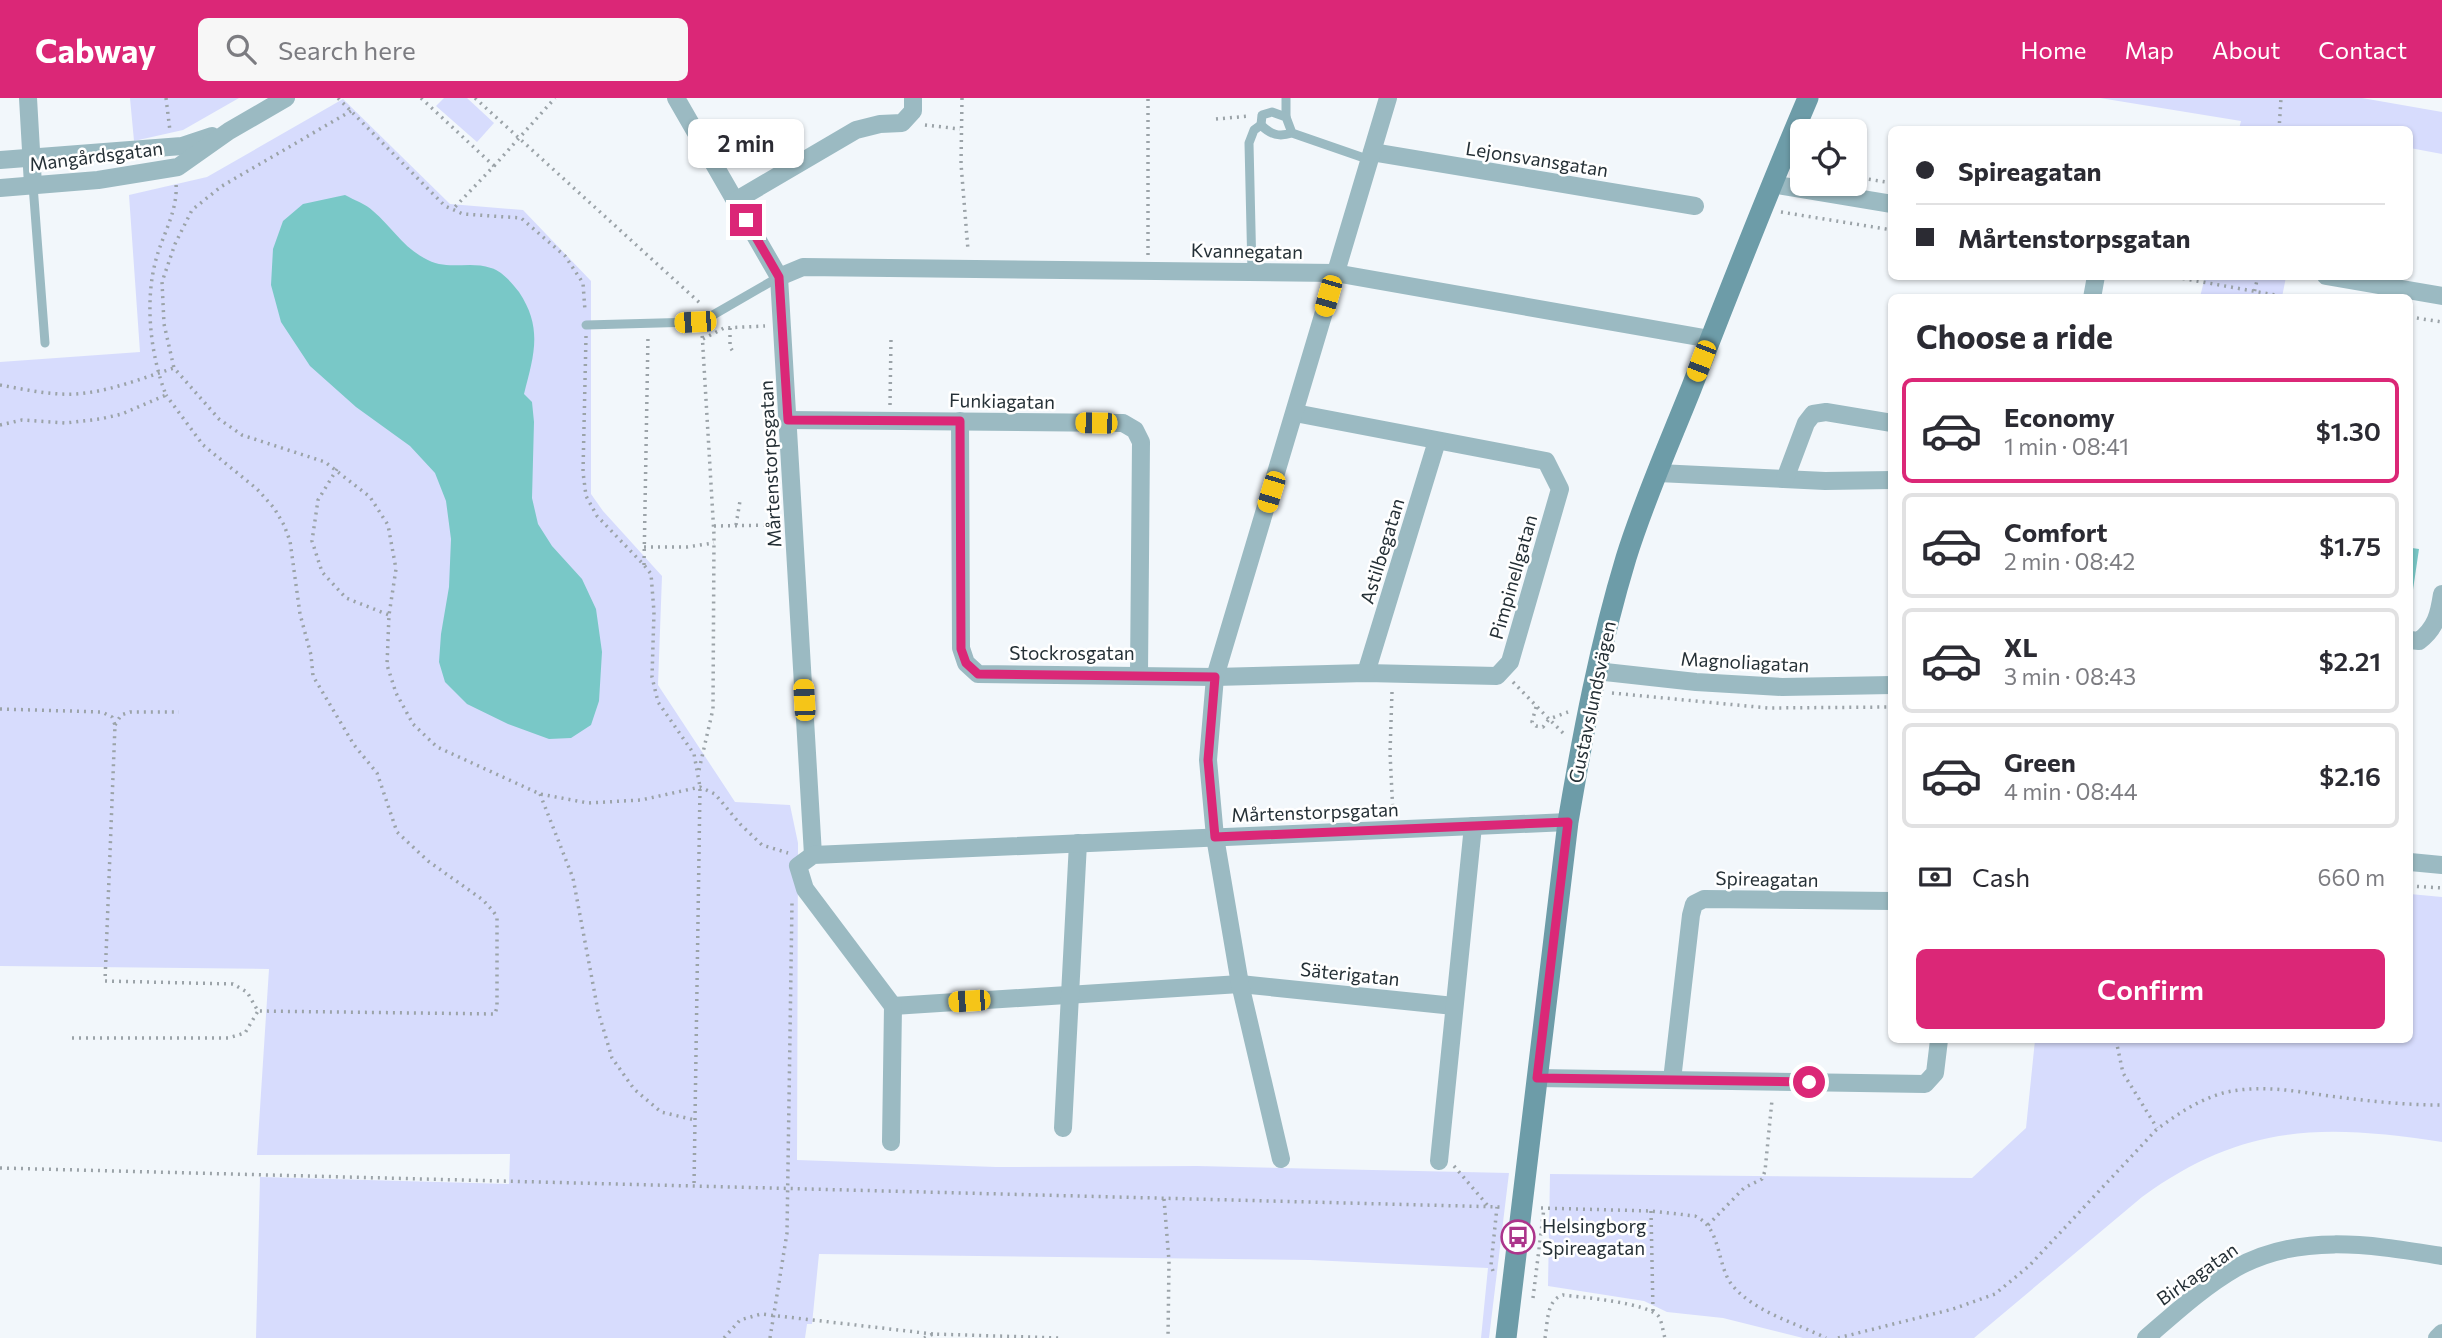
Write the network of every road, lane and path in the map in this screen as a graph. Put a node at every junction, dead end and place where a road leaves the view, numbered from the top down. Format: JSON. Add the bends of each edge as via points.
{"nodes":[{"id":1,"x":28,"y":98,"type":"edge"},
{"id":2,"x":166,"y":98,"type":"edge"},
{"id":3,"x":286,"y":98,"type":"edge"},
{"id":4,"x":338,"y":98,"type":"edge"},
{"id":5,"x":421,"y":98,"type":"edge"},
{"id":6,"x":475,"y":98,"type":"edge"},
{"id":7,"x":555,"y":98,"type":"edge"},
{"id":8,"x":676,"y":98,"type":"edge"},
{"id":9,"x":913,"y":98,"type":"edge"},
{"id":10,"x":962,"y":98,"type":"edge"},
{"id":11,"x":1148,"y":98,"type":"edge"},
{"id":12,"x":1286,"y":98,"type":"edge"},
{"id":13,"x":1388,"y":98,"type":"edge"},
{"id":14,"x":1808,"y":98,"type":"edge"},
{"id":15,"x":2281,"y":98,"type":"edge"},
{"id":16,"x":351,"y":111,"type":"junction"},
{"id":17,"x":1286,"y":117,"type":"junction"},
{"id":18,"x":1216,"y":119,"type":"dead end"},
{"id":19,"x":1261,"y":120,"type":"junction"},
{"id":20,"x":902,"y":123,"type":"junction"},
{"id":21,"x":2279,"y":126,"type":"edge"},
{"id":22,"x":960,"y":129,"type":"junction"},
{"id":23,"x":229,"y":131,"type":"junction"},
{"id":24,"x":1292,"y":133,"type":"junction"},
{"id":25,"x":519,"y":139,"type":"junction"},
{"id":26,"x":172,"y":147,"type":"junction"},
{"id":27,"x":1371,"y":156,"type":"junction"},
{"id":28,"x":32,"y":158,"type":"junction"},
{"id":29,"x":0,"y":160,"type":"edge"},
{"id":30,"x":494,"y":166,"type":"junction"},
{"id":31,"x":174,"y":168,"type":"junction"},
{"id":32,"x":1867,"y":179,"type":"edge"},
{"id":33,"x":1888,"y":182,"type":"edge"},
{"id":34,"x":1771,"y":184,"type":"junction"},
{"id":35,"x":33,"y":185,"type":"junction"},
{"id":36,"x":0,"y":188,"type":"edge"},
{"id":37,"x":735,"y":201,"type":"junction"},
{"id":38,"x":1888,"y":203,"type":"edge"},
{"id":39,"x":1695,"y":206,"type":"dead end"},
{"id":40,"x":1762,"y":208,"type":"junction"},
{"id":41,"x":453,"y":210,"type":"junction"},
{"id":42,"x":1888,"y":229,"type":"edge"},
{"id":43,"x":970,"y":270,"type":"junction"},
{"id":44,"x":1148,"y":271,"type":"junction"},
{"id":45,"x":1252,"y":272,"type":"junction"},
{"id":46,"x":1335,"y":273,"type":"junction"},
{"id":47,"x":779,"y":277,"type":"junction"},
{"id":48,"x":2190,"y":280,"type":"edge"},
{"id":49,"x":2257,"y":280,"type":"edge"},
{"id":50,"x":2349,"y":280,"type":"edge"},
{"id":51,"x":2255,"y":292,"type":"junction"},
{"id":52,"x":2267,"y":294,"type":"edge"},
{"id":53,"x":2442,"y":296,"type":"edge"},
{"id":54,"x":713,"y":315,"type":"junction"},
{"id":55,"x":2413,"y":317,"type":"edge"},
{"id":56,"x":702,"y":319,"type":"junction"},
{"id":57,"x":2442,"y":322,"type":"edge"},
{"id":58,"x":586,"y":325,"type":"junction"},
{"id":59,"x":648,"y":325,"type":"junction"},
{"id":60,"x":783,"y":326,"type":"junction"},
{"id":61,"x":730,"y":328,"type":"junction"},
{"id":62,"x":891,"y":338,"type":"dead end"},
{"id":63,"x":703,"y":339,"type":"junction"},
{"id":64,"x":1710,"y":339,"type":"junction"},
{"id":65,"x":45,"y":343,"type":"dead end"},
{"id":66,"x":734,"y":353,"type":"dead end"},
{"id":67,"x":174,"y":368,"type":"junction"},
{"id":68,"x":157,"y":373,"type":"junction"},
{"id":69,"x":0,"y":385,"type":"edge"},
{"id":70,"x":166,"y":395,"type":"junction"},
{"id":71,"x":1295,"y":414,"type":"junction"},
{"id":72,"x":788,"y":420,"type":"junction"},
{"id":73,"x":890,"y":421,"type":"junction"},
{"id":74,"x":960,"y":421,"type":"junction"},
{"id":75,"x":1888,"y":422,"type":"edge"},
{"id":76,"x":0,"y":425,"type":"edge"},
{"id":77,"x":1437,"y":441,"type":"junction"},
{"id":78,"x":337,"y":470,"type":"junction"},
{"id":79,"x":1658,"y":473,"type":"junction"},
{"id":80,"x":1785,"y":479,"type":"junction"},
{"id":81,"x":1888,"y":480,"type":"edge"},
{"id":82,"x":740,"y":501,"type":"dead end"},
{"id":83,"x":794,"y":524,"type":"junction"},
{"id":84,"x":736,"y":525,"type":"junction"},
{"id":85,"x":714,"y":526,"type":"junction"},
{"id":86,"x":714,"y":543,"type":"junction"},
{"id":87,"x":645,"y":547,"type":"junction"},
{"id":88,"x":644,"y":565,"type":"junction"},
{"id":89,"x":2442,"y":594,"type":"edge"},
{"id":90,"x":389,"y":615,"type":"junction"},
{"id":91,"x":2413,"y":640,"type":"edge"},
{"id":92,"x":1503,"y":670,"type":"junction"},
{"id":93,"x":1596,"y":671,"type":"junction"},
{"id":94,"x":1366,"y":673,"type":"junction"},
{"id":95,"x":1139,"y":674,"type":"junction"},
{"id":96,"x":1215,"y":677,"type":"junction"},
{"id":97,"x":1888,"y":685,"type":"edge"},
{"id":98,"x":1392,"y":689,"type":"dead end"},
{"id":99,"x":1536,"y":707,"type":"junction"},
{"id":100,"x":0,"y":709,"type":"edge"},
{"id":101,"x":1577,"y":710,"type":"dead end"},
{"id":102,"x":179,"y":712,"type":"dead end"},
{"id":103,"x":1549,"y":719,"type":"junction"},
{"id":104,"x":115,"y":725,"type":"junction"},
{"id":105,"x":1564,"y":734,"type":"dead end"},
{"id":106,"x":698,"y":773,"type":"junction"},
{"id":107,"x":700,"y":787,"type":"junction"},
{"id":108,"x":540,"y":794,"type":"junction"},
{"id":109,"x":1568,"y":822,"type":"junction"},
{"id":110,"x":1473,"y":826,"type":"junction"},
{"id":111,"x":1394,"y":830,"type":"junction"},
{"id":112,"x":1215,"y":837,"type":"junction"},
{"id":113,"x":1078,"y":843,"type":"junction"},
{"id":114,"x":813,"y":855,"type":"junction"},
{"id":115,"x":2413,"y":862,"type":"edge"},
{"id":116,"x":2442,"y":865,"type":"edge"},
{"id":117,"x":798,"y":866,"type":"junction"},
{"id":118,"x":2413,"y":886,"type":"edge"},
{"id":119,"x":2442,"y":888,"type":"edge"},
{"id":120,"x":792,"y":901,"type":"dead end"},
{"id":121,"x":1888,"y":901,"type":"edge"},
{"id":122,"x":1240,"y":984,"type":"junction"},
{"id":123,"x":1070,"y":995,"type":"junction"},
{"id":124,"x":893,"y":1006,"type":"junction"},
{"id":125,"x":1454,"y":1006,"type":"junction"},
{"id":126,"x":258,"y":1011,"type":"junction"},
{"id":127,"x":72,"y":1038,"type":"dead end"},
{"id":128,"x":1939,"y":1043,"type":"edge"},
{"id":129,"x":2117,"y":1043,"type":"edge"},
{"id":130,"x":1537,"y":1078,"type":"junction"},
{"id":131,"x":1672,"y":1080,"type":"junction"},
{"id":132,"x":1773,"y":1097,"type":"dead end"},
{"id":133,"x":2442,"y":1105,"type":"edge"},
{"id":134,"x":695,"y":1120,"type":"junction"},
{"id":135,"x":1063,"y":1128,"type":"dead end"},
{"id":136,"x":2157,"y":1129,"type":"junction"},
{"id":137,"x":891,"y":1142,"type":"dead end"},
{"id":138,"x":1439,"y":1156,"type":"joint"},
{"id":139,"x":1281,"y":1158,"type":"dead end"},
{"id":140,"x":0,"y":1168,"type":"edge"},
{"id":141,"x":694,"y":1186,"type":"junction"},
{"id":142,"x":788,"y":1189,"type":"junction"},
{"id":143,"x":1164,"y":1199,"type":"junction"},
{"id":144,"x":1489,"y":1207,"type":"junction"},
{"id":145,"x":1509,"y":1208,"type":"dead end"},
{"id":146,"x":1531,"y":1208,"type":"dead end"},
{"id":147,"x":1651,"y":1211,"type":"junction"},
{"id":148,"x":1708,"y":1225,"type":"junction"},
{"id":149,"x":2442,"y":1255,"type":"edge"},
{"id":150,"x":1653,"y":1312,"type":"junction"},
{"id":151,"x":774,"y":1315,"type":"junction"},
{"id":152,"x":2442,"y":1333,"type":"edge"},
{"id":153,"x":933,"y":1334,"type":"junction"},
{"id":154,"x":724,"y":1338,"type":"edge"},
{"id":155,"x":770,"y":1338,"type":"edge"},
{"id":156,"x":924,"y":1338,"type":"edge"},
{"id":157,"x":1054,"y":1338,"type":"edge"},
{"id":158,"x":1060,"y":1338,"type":"edge"},
{"id":159,"x":1168,"y":1338,"type":"edge"},
{"id":160,"x":1506,"y":1338,"type":"edge"},
{"id":161,"x":1545,"y":1338,"type":"edge"},
{"id":162,"x":1665,"y":1338,"type":"edge"},
{"id":163,"x":1826,"y":1338,"type":"edge"},
{"id":164,"x":1838,"y":1338,"type":"edge"},
{"id":165,"x":2146,"y":1338,"type":"edge"},
{"id":166,"x":2437,"y":1338,"type":"edge"}],
"edges":[{"from":1,"to":28,"type":"street"},
{"from":2,"to":26,"type":"path"},
{"from":3,"to":23,"type":"street","name":"Mangårdsgatan"},
{"from":4,"to":16,"type":"path"},
{"from":5,"to":30,"type":"path"},
{"from":6,"to":25,"type":"path"},
{"from":7,"to":25,"type":"path"},
{"from":8,"to":37,"type":"street","name":"Mårtenstorpsgatan"},
{"from":9,"to":20,"type":"street","via":[[913,111]]},
{"from":10,"to":22,"type":"path"},
{"from":11,"to":44,"type":"path"},
{"from":12,"to":17,"type":"lane"},
{"from":13,"to":27,"type":"street"},
{"from":14,"to":34,"type":"street","name":"Gustavslundsvägen"},
{"from":15,"to":21,"type":"path"},
{"from":16,"to":41,"type":"path"},
{"from":16,"to":67,"type":"path","via":[[222,186],[192,210],[162,282],[164,324]]},
{"from":17,"to":19,"type":"lane","via":[[1272,112]]},
{"from":17,"to":24,"type":"lane"},
{"from":18,"to":19,"type":"path"},
{"from":19,"to":24,"type":"lane","via":[[1268,132],[1281,137]]},
{"from":19,"to":45,"type":"lane","via":[[1249,143]]},
{"from":20,"to":22,"type":"path"},
{"from":20,"to":37,"type":"street","via":[[856,130]]},
{"from":22,"to":43,"type":"path"},
{"from":23,"to":26,"type":"street","name":"Mangårdsgatan"},
{"from":23,"to":31,"type":"street","name":"Mangårdsgatan"},
{"from":24,"to":27,"type":"lane"},
{"from":25,"to":30,"type":"path"},
{"from":25,"to":54,"type":"path"},
{"from":26,"to":28,"type":"street","name":"Mangårdsgatan"},
{"from":27,"to":39,"type":"street","name":"Lejonsvansgatan"},
{"from":27,"to":46,"type":"street"},
{"from":28,"to":29,"type":"street","name":"Mangårdsgatan"},
{"from":28,"to":35,"type":"street"},
{"from":30,"to":41,"type":"path"},
{"from":31,"to":35,"type":"street","name":"Mangårdsgatan"},
{"from":31,"to":68,"type":"path","via":[[177,197],[149,290]]},
{"from":32,"to":33,"type":"path"},
{"from":34,"to":38,"type":"street"},
{"from":34,"to":40,"type":"street","name":"Gustavslundsvägen"},
{"from":35,"to":36,"type":"street","name":"Mangårdsgatan"},
{"from":35,"to":65,"type":"lane"},
{"from":37,"to":47,"type":"street","name":"Mårtenstorpsgatan"},
{"from":40,"to":42,"type":"path"},
{"from":40,"to":64,"type":"street","name":"Gustavslundsvägen"},
{"from":41,"to":58,"type":"path","via":[[521,218],[565,256],[583,283]]},
{"from":43,"to":44,"type":"street","name":"Kvannegatan"},
{"from":43,"to":47,"type":"street","name":"Kvannegatan","via":[[803,267]]},
{"from":44,"to":45,"type":"street","name":"Kvannegatan"},
{"from":45,"to":46,"type":"street","name":"Kvannegatan"},
{"from":46,"to":64,"type":"street","name":"Kvannegatan"},
{"from":46,"to":71,"type":"street"},
{"from":47,"to":54,"type":"lane"},
{"from":47,"to":60,"type":"street","name":"Mårtenstorpsgatan"},
{"from":48,"to":51,"type":"path"},
{"from":49,"to":51,"type":"path"},
{"from":50,"to":53,"type":"street"},
{"from":51,"to":52,"type":"path"},
{"from":54,"to":56,"type":"lane"},
{"from":55,"to":57,"type":"path"},
{"from":56,"to":59,"type":"lane"},
{"from":56,"to":63,"type":"path"},
{"from":58,"to":59,"type":"lane"},
{"from":58,"to":88,"type":"path","via":[[586,496],[597,516]]},
{"from":59,"to":87,"type":"path"},
{"from":60,"to":61,"type":"path"},
{"from":60,"to":72,"type":"street","name":"Mårtenstorpsgatan"},
{"from":61,"to":63,"type":"path"},
{"from":61,"to":66,"type":"path"},
{"from":62,"to":73,"type":"path"},
{"from":63,"to":85,"type":"path"},
{"from":64,"to":79,"type":"street","name":"Gustavslundsvägen"},
{"from":67,"to":68,"type":"path"},
{"from":67,"to":78,"type":"path","via":[[219,419],[242,435]]},
{"from":68,"to":69,"type":"path","via":[[85,393],[51,394]]},
{"from":68,"to":70,"type":"path"},
{"from":70,"to":76,"type":"path","via":[[100,419],[65,423],[22,420]]},
{"from":70,"to":126,"type":"path","via":[[203,446],[257,489],[284,525],[313,676],[377,774],[397,832],[428,861],[483,900],[497,918],[495,1014]]},
{"from":71,"to":77,"type":"street","name":"Pimpinellgatan"},
{"from":71,"to":96,"type":"street"},
{"from":72,"to":73,"type":"street","name":"Funkiagatan"},
{"from":72,"to":83,"type":"street","name":"Mårtenstorpsgatan"},
{"from":73,"to":74,"type":"street","name":"Funkiagatan"},
{"from":74,"to":95,"type":"street","name":"Stockrosgatan","via":[[961,649],[966,663],[978,674]]},
{"from":74,"to":95,"type":"street","name":"Funkiagatan","via":[[1123,423],[1135,430],[1141,442]]},
{"from":75,"to":80,"type":"street","via":[[1813,414]]},
{"from":77,"to":92,"type":"street","name":"Pimpinellgatan","via":[[1546,461],[1560,489],[1510,662]]},
{"from":77,"to":94,"type":"street","name":"Astilbegatan"},
{"from":78,"to":90,"type":"path","via":[[370,497],[388,525],[396,569]]},
{"from":78,"to":90,"type":"path","via":[[317,500],[312,541],[322,572],[346,598]]},
{"from":79,"to":80,"type":"street"},
{"from":79,"to":93,"type":"street","name":"Gustavslundsvägen","via":[[1628,554]]},
{"from":80,"to":81,"type":"street"},
{"from":82,"to":84,"type":"path"},
{"from":83,"to":84,"type":"path"},
{"from":83,"to":114,"type":"street","name":"Mårtenstorpsgatan"},
{"from":84,"to":85,"type":"path"},
{"from":85,"to":86,"type":"path"},
{"from":86,"to":87,"type":"path"},
{"from":86,"to":106,"type":"path","via":[[713,709]]},
{"from":87,"to":88,"type":"path"},
{"from":88,"to":106,"type":"path","via":[[651,574],[652,677],[658,702],[694,754]]},
{"from":89,"to":91,"type":"street","via":[[2430,633]]},
{"from":90,"to":108,"type":"path","via":[[387,665],[413,724],[437,747]]},
{"from":92,"to":94,"type":"street","name":"Pimpinellgatan","via":[[1497,676]]},
{"from":92,"to":99,"type":"path"},
{"from":93,"to":97,"type":"street","name":"Magnoliagatan","via":[[1782,687]]},
{"from":93,"to":109,"type":"street","name":"Gustavslundsvägen"},
{"from":94,"to":96,"type":"street","name":"Pimpinellgatan"},
{"from":95,"to":96,"type":"street","name":"Stockrosgatan"},
{"from":96,"to":112,"type":"street","via":[[1208,760]]},
{"from":98,"to":111,"type":"path"},
{"from":99,"to":103,"type":"path"},
{"from":99,"to":103,"type":"path","via":[[1532,723],[1543,727]]},
{"from":100,"to":104,"type":"path","via":[[102,712],[112,716]]},
{"from":101,"to":103,"type":"path"},
{"from":102,"to":104,"type":"path","via":[[130,712],[121,715]]},
{"from":103,"to":105,"type":"path"},
{"from":104,"to":126,"type":"path","via":[[105,981],[233,984],[247,992]]},
{"from":106,"to":107,"type":"path"},
{"from":107,"to":108,"type":"path","via":[[615,802],[588,803]]},
{"from":107,"to":117,"type":"path","via":[[715,794],[762,845],[790,854]]},
{"from":107,"to":134,"type":"path"},
{"from":108,"to":134,"type":"path","via":[[573,878],[598,1011],[612,1058],[634,1089],[661,1112]]},
{"from":109,"to":110,"type":"street","name":"Mårtenstorpsgatan"},
{"from":109,"to":130,"type":"street","name":"Gustavslundsvägen"},
{"from":110,"to":111,"type":"street","name":"Mårtenstorpsgatan"},
{"from":110,"to":125,"type":"street"},
{"from":111,"to":112,"type":"street","name":"Mårtenstorpsgatan"},
{"from":112,"to":113,"type":"street","name":"Mårtenstorpsgatan"},
{"from":112,"to":122,"type":"street"},
{"from":113,"to":114,"type":"street","name":"Mårtenstorpsgatan"},
{"from":113,"to":123,"type":"street"},
{"from":114,"to":117,"type":"street"},
{"from":115,"to":116,"type":"street"},
{"from":117,"to":124,"type":"street","via":[[805,889]]},
{"from":118,"to":119,"type":"path"},
{"from":120,"to":142,"type":"path"},
{"from":121,"to":131,"type":"street","name":"Spireagatan","via":[[1704,899],[1694,904]]},
{"from":122,"to":123,"type":"street","name":"Säterigatan"},
{"from":122,"to":125,"type":"street","name":"Säterigatan"},
{"from":122,"to":139,"type":"street"},
{"from":123,"to":124,"type":"street","name":"Säterigatan"},
{"from":123,"to":135,"type":"street"},
{"from":124,"to":137,"type":"street"},
{"from":125,"to":138,"type":"street"},
{"from":126,"to":127,"type":"path","via":[[245,1033],[228,1038]]},
{"from":128,"to":131,"type":"street","via":[[1935,1073],[1925,1084]]},
{"from":129,"to":136,"type":"path","via":[[2123,1073]]},
{"from":130,"to":131,"type":"street"},
{"from":130,"to":160,"type":"street","name":"Gustavslundsvägen"},
{"from":132,"to":148,"type":"path","via":[[1762,1179],[1735,1196]]},
{"from":133,"to":136,"type":"path","via":[[2252,1088],[2206,1099]]},
{"from":134,"to":141,"type":"path"},
{"from":136,"to":164,"type":"path","via":[[2029,1266],[1995,1294]]},
{"from":138,"to":144,"type":"path"},
{"from":140,"to":141,"type":"path"},
{"from":141,"to":142,"type":"path"},
{"from":142,"to":143,"type":"path"},
{"from":142,"to":151,"type":"path","via":[[785,1254]]},
{"from":143,"to":144,"type":"path"},
{"from":143,"to":159,"type":"path"},
{"from":144,"to":145,"type":"path"},
{"from":146,"to":147,"type":"path"},
{"from":147,"to":148,"type":"path","via":[[1687,1213]]},
{"from":147,"to":150,"type":"path"},
{"from":148,"to":163,"type":"path","via":[[1726,1274],[1742,1295]]},
{"from":149,"to":165,"type":"street","name":"Birkagatan","via":[[2336,1242],[2258,1258],[2235,1268]]},
{"from":150,"to":161,"type":"path","via":[[1563,1295],[1551,1303]]},
{"from":150,"to":162,"type":"path"},
{"from":151,"to":153,"type":"path"},
{"from":151,"to":154,"type":"path","via":[[744,1318]]},
{"from":151,"to":155,"type":"path"},
{"from":152,"to":166,"type":"street"},
{"from":153,"to":156,"type":"path"},
{"from":153,"to":157,"type":"path"},
{"from":157,"to":158,"type":"path"}]}
